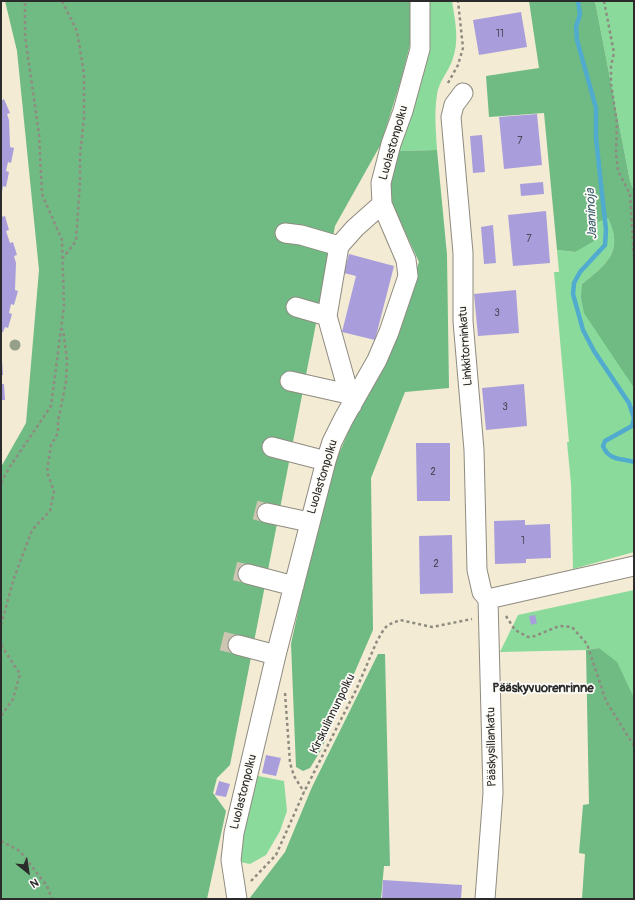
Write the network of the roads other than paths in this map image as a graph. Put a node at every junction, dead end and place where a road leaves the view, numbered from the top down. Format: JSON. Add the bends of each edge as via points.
{"nodes":[{"id":1,"x":420,"y":1,"type":"edge"},
{"id":2,"x":463,"y":93,"type":"dead end"},
{"id":3,"x":382,"y":204,"type":"junction"},
{"id":4,"x":292,"y":230,"type":"dead end"},
{"id":5,"x":339,"y":246,"type":"junction"},
{"id":6,"x":296,"y":307,"type":"dead end"},
{"id":7,"x":327,"y":316,"type":"junction"},
{"id":8,"x":290,"y":381,"type":"dead end"},
{"id":9,"x":350,"y":399,"type":"junction"},
{"id":10,"x":272,"y":447,"type":"dead end"},
{"id":11,"x":326,"y":461,"type":"junction"},
{"id":12,"x":267,"y":513,"type":"tunnel mouth"},
{"id":13,"x":309,"y":522,"type":"junction"},
{"id":14,"x":634,"y":566,"type":"edge"},
{"id":15,"x":248,"y":574,"type":"tunnel mouth"},
{"id":16,"x":294,"y":586,"type":"junction"},
{"id":17,"x":494,"y":610,"type":"junction"},
{"id":18,"x":238,"y":645,"type":"tunnel mouth"},
{"id":19,"x":276,"y":654,"type":"junction"},
{"id":20,"x":237,"y":897,"type":"edge"},
{"id":21,"x":485,"y":899,"type":"edge"}],
"edges":[{"from":1,"to":3,"type":"street","name":"Luolastonpolku","via":[[420,49],[381,183]]},
{"from":2,"to":17,"type":"street","name":"Linkkitorninkatu","via":[[454,105],[451,117],[463,253],[463,321],[474,450],[477,570],[482,592]]},
{"from":3,"to":5,"type":"street"},
{"from":3,"to":9,"type":"street","name":"Luolastonpolku","via":[[406,260],[408,276],[377,360]]},
{"from":4,"to":5,"type":"street"},
{"from":5,"to":7,"type":"street"},
{"from":6,"to":7,"type":"street"},
{"from":7,"to":9,"type":"street"},
{"from":8,"to":9,"type":"street"},
{"from":9,"to":11,"type":"street","name":"Luolastonpolku"},
{"from":10,"to":11,"type":"street"},
{"from":11,"to":13,"type":"street","name":"Luolastonpolku"},
{"from":12,"to":13,"type":"street"},
{"from":13,"to":16,"type":"street","name":"Luolastonpolku"},
{"from":14,"to":17,"type":"street"},
{"from":15,"to":16,"type":"street"},
{"from":16,"to":19,"type":"street","name":"Luolastonpolku"},
{"from":17,"to":21,"type":"street","name":"Pääskysillankatu","via":[[493,793]]},
{"from":18,"to":19,"type":"street"},
{"from":19,"to":20,"type":"street","name":"Luolastonpolku","via":[[234,833],[230,860]]}]}
